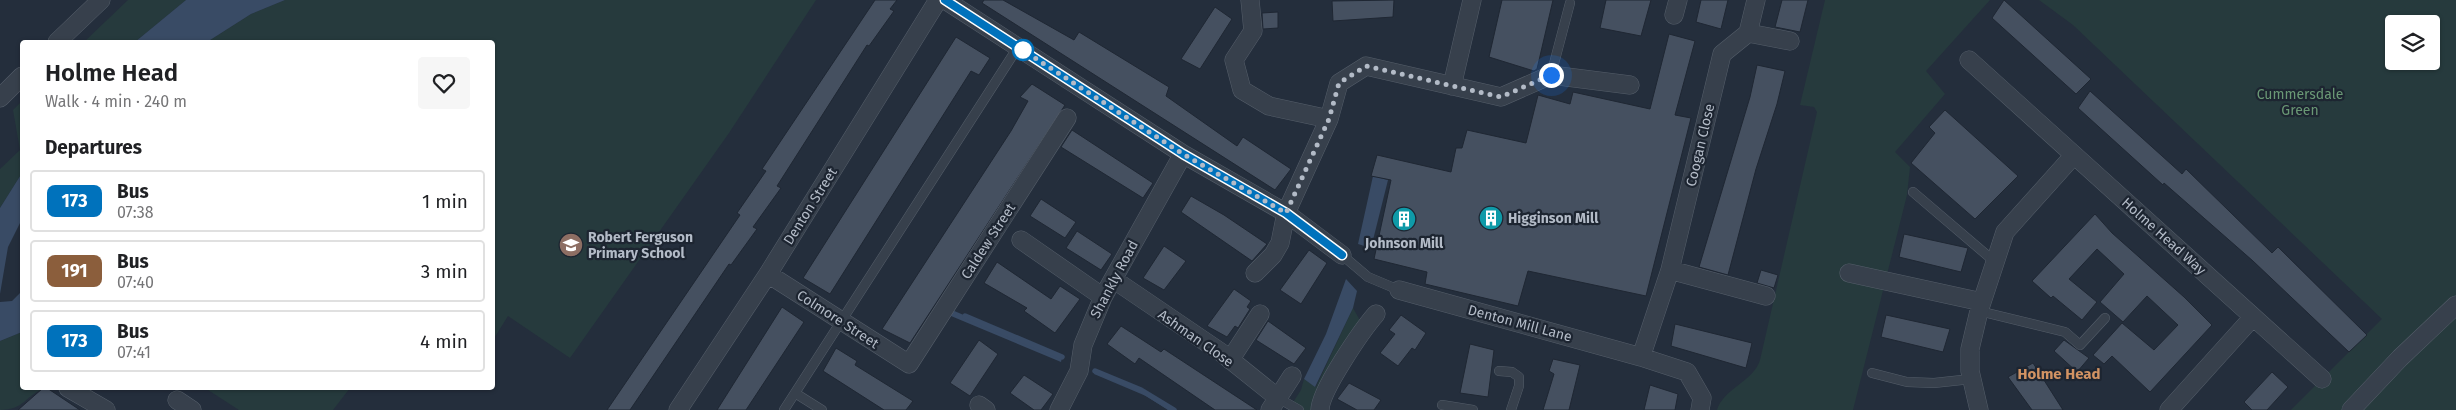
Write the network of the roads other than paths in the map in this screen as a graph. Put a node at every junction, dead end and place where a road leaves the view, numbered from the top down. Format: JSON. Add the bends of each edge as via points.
{"nodes":[{"id":1,"x":101,"y":0,"type":"edge"},
{"id":2,"x":938,"y":0,"type":"edge"},
{"id":3,"x":945,"y":0,"type":"edge"},
{"id":4,"x":1250,"y":0,"type":"edge"},
{"id":5,"x":1472,"y":0,"type":"edge"},
{"id":6,"x":1756,"y":0,"type":"edge"},
{"id":7,"x":1570,"y":3,"type":"dead end"},
{"id":8,"x":1748,"y":33,"type":"junction"},
{"id":9,"x":59,"y":40,"type":"edge"},
{"id":10,"x":1790,"y":41,"type":"dead end"},
{"id":11,"x":1018,"y":47,"type":"junction"},
{"id":12,"x":1970,"y":60,"type":"dead end"},
{"id":13,"x":1551,"y":75,"type":"junction"},
{"id":14,"x":20,"y":78,"type":"edge"},
{"id":15,"x":1630,"y":85,"type":"dead end"},
{"id":16,"x":1452,"y":86,"type":"junction"},
{"id":17,"x":0,"y":98,"type":"edge"},
{"id":18,"x":1067,"y":118,"type":"dead end"},
{"id":19,"x":1329,"y":119,"type":"junction"},
{"id":20,"x":1183,"y":154,"type":"junction"},
{"id":21,"x":2074,"y":155,"type":"junction"},
{"id":22,"x":1913,"y":192,"type":"dead end"},
{"id":23,"x":1286,"y":213,"type":"junction"},
{"id":24,"x":1021,"y":240,"type":"dead end"},
{"id":25,"x":1342,"y":255,"type":"joint"},
{"id":26,"x":1995,"y":262,"type":"junction"},
{"id":27,"x":1670,"y":270,"type":"junction"},
{"id":28,"x":1255,"y":273,"type":"dead end"},
{"id":29,"x":1849,"y":273,"type":"dead end"},
{"id":30,"x":768,"y":274,"type":"junction"},
{"id":31,"x":1113,"y":279,"type":"junction"},
{"id":32,"x":1399,"y":290,"type":"joint"},
{"id":33,"x":1766,"y":296,"type":"dead end"},
{"id":34,"x":1103,"y":297,"type":"junction"},
{"id":35,"x":2456,"y":305,"type":"edge"},
{"id":36,"x":1980,"y":307,"type":"junction"},
{"id":37,"x":1260,"y":314,"type":"dead end"},
{"id":38,"x":1376,"y":314,"type":"dead end"},
{"id":39,"x":2253,"y":317,"type":"junction"},
{"id":40,"x":2105,"y":318,"type":"dead end"},
{"id":41,"x":841,"y":322,"type":"junction"},
{"id":42,"x":1641,"y":357,"type":"junction"},
{"id":43,"x":1230,"y":360,"type":"junction"},
{"id":44,"x":909,"y":364,"type":"joint"},
{"id":45,"x":1498,"y":371,"type":"dead end"},
{"id":46,"x":1872,"y":373,"type":"dead end"},
{"id":47,"x":1292,"y":376,"type":"dead end"},
{"id":48,"x":1971,"y":379,"type":"junction"},
{"id":49,"x":2322,"y":379,"type":"dead end"},
{"id":50,"x":71,"y":390,"type":"edge"},
{"id":51,"x":795,"y":392,"type":"junction"},
{"id":52,"x":177,"y":400,"type":"dead end"},
{"id":53,"x":1274,"y":404,"type":"edge"},
{"id":54,"x":1442,"y":405,"type":"dead end"},
{"id":55,"x":106,"y":410,"type":"edge"},
{"id":56,"x":192,"y":410,"type":"edge"},
{"id":57,"x":678,"y":410,"type":"edge"},
{"id":58,"x":784,"y":410,"type":"edge"},
{"id":59,"x":822,"y":410,"type":"edge"},
{"id":60,"x":1059,"y":410,"type":"edge"},
{"id":61,"x":1299,"y":410,"type":"edge"},
{"id":62,"x":1320,"y":410,"type":"edge"},
{"id":63,"x":1473,"y":410,"type":"edge"},
{"id":64,"x":1511,"y":410,"type":"edge"},
{"id":65,"x":1700,"y":410,"type":"edge"},
{"id":66,"x":1979,"y":410,"type":"edge"},
{"id":67,"x":2169,"y":410,"type":"edge"},
{"id":68,"x":2351,"y":410,"type":"edge"}],
"edges":[{"from":1,"to":9,"type":"street"},
{"from":2,"to":30,"type":"street","name":"Denton Street"},
{"from":3,"to":11,"type":"street"},
{"from":4,"to":19,"type":"street","via":[[1253,31],[1234,60],[1242,90],[1268,106]]},
{"from":5,"to":16,"type":"street"},
{"from":6,"to":8,"type":"street"},
{"from":7,"to":13,"type":"lane"},
{"from":8,"to":10,"type":"street"},
{"from":8,"to":27,"type":"street","name":"Coogan Close","via":[[1722,54]]},
{"from":11,"to":20,"type":"street"},
{"from":11,"to":41,"type":"lane"},
{"from":12,"to":21,"type":"street","name":"Holme Head Way"},
{"from":13,"to":15,"type":"street"},
{"from":13,"to":16,"type":"street","via":[[1501,97]]},
{"from":14,"to":17,"type":"street"},
{"from":16,"to":19,"type":"street","via":[[1366,66],[1339,83]]},
{"from":18,"to":44,"type":"street","name":"Caldew Street"},
{"from":19,"to":23,"type":"street"},
{"from":20,"to":23,"type":"street"},
{"from":20,"to":31,"type":"street","name":"Shankly Road"},
{"from":21,"to":26,"type":"street","via":[[2004,232]]},
{"from":21,"to":39,"type":"street","name":"Holme Head Way"},
{"from":22,"to":26,"type":"lane"},
{"from":23,"to":25,"type":"street"},
{"from":23,"to":28,"type":"street","via":[[1280,243]]},
{"from":24,"to":34,"type":"street"},
{"from":25,"to":32,"type":"lane","via":[[1368,277]]},
{"from":26,"to":36,"type":"street"},
{"from":27,"to":33,"type":"street"},
{"from":27,"to":42,"type":"street","name":"Coogan Close"},
{"from":29,"to":36,"type":"street"},
{"from":30,"to":41,"type":"street","name":"Colmore Street"},
{"from":30,"to":57,"type":"street","name":"Denton Street"},
{"from":31,"to":34,"type":"street","name":"Shankly Road"},
{"from":31,"to":43,"type":"street","name":"Ashman Close"},
{"from":32,"to":42,"type":"street","name":"Denton Mill Lane"},
{"from":34,"to":60,"type":"street","name":"Shankly Road","via":[[1083,344],[1076,378]]},
{"from":35,"to":68,"type":"street"},
{"from":36,"to":40,"type":"lane","via":[[2065,332],[2080,345]]},
{"from":36,"to":48,"type":"street","via":[[1970,349]]},
{"from":37,"to":43,"type":"street"},
{"from":38,"to":62,"type":"street","via":[[1326,391]]},
{"from":39,"to":49,"type":"street","name":"Holme Head Way"},
{"from":39,"to":67,"type":"street"},
{"from":41,"to":44,"type":"street","name":"Colmore Street"},
{"from":41,"to":51,"type":"lane"},
{"from":42,"to":65,"type":"street","via":[[1687,372],[1702,398]]},
{"from":43,"to":53,"type":"street","name":"Ashman Close"},
{"from":45,"to":64,"type":"lane","via":[[1512,372],[1519,377]]},
{"from":46,"to":48,"type":"lane","via":[[1907,382]]},
{"from":47,"to":53,"type":"street"},
{"from":48,"to":66,"type":"street"},
{"from":50,"to":55,"type":"street"},
{"from":51,"to":58,"type":"lane"},
{"from":51,"to":59,"type":"lane"},
{"from":52,"to":56,"type":"street"},
{"from":53,"to":61,"type":"lane"},
{"from":54,"to":63,"type":"lane"}]}
